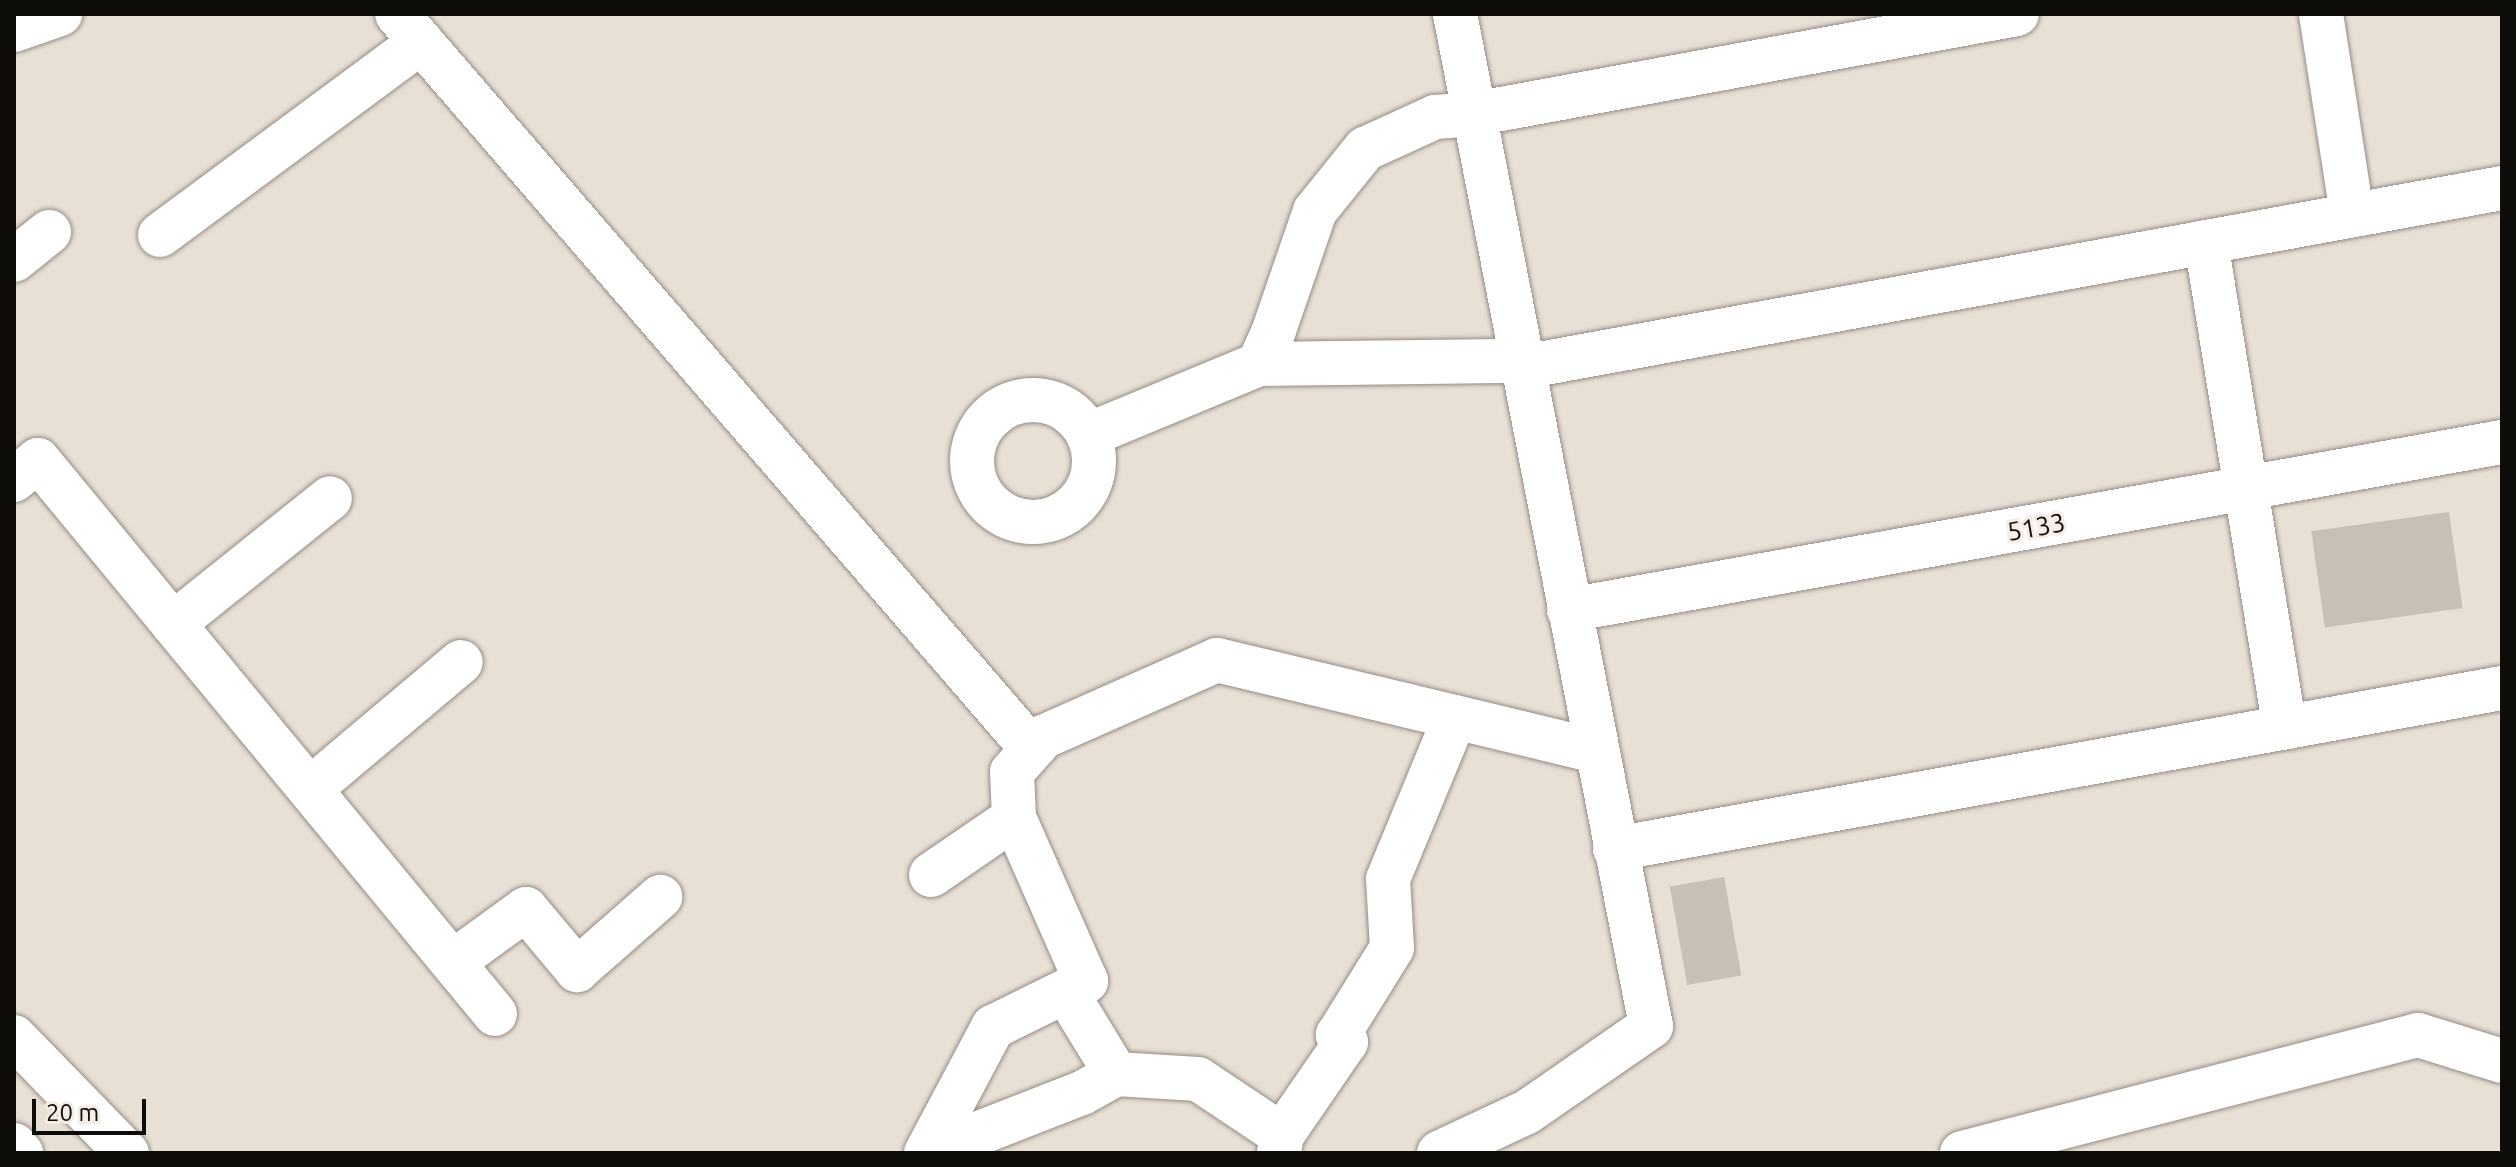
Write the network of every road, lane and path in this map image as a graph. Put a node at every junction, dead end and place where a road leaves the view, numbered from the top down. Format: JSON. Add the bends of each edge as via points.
{"nodes":[{"id":1,"x":60,"y":14,"type":"edge"},
{"id":2,"x":1455,"y":14,"type":"edge"},
{"id":3,"x":2017,"y":14,"type":"edge"},
{"id":4,"x":2321,"y":14,"type":"edge"},
{"id":5,"x":409,"y":28,"type":"edge"},
{"id":6,"x":14,"y":30,"type":"edge"},
{"id":7,"x":1474,"y":114,"type":"junction"},
{"id":8,"x":2502,"y":188,"type":"edge"},
{"id":9,"x":2352,"y":215,"type":"junction"},
{"id":10,"x":49,"y":232,"type":"dead end"},
{"id":11,"x":160,"y":235,"type":"dead end"},
{"id":12,"x":2206,"y":242,"type":"junction"},
{"id":13,"x":14,"y":260,"type":"edge"},
{"id":14,"x":1259,"y":364,"type":"junction"},
{"id":15,"x":1522,"y":364,"type":"junction"},
{"id":16,"x":1088,"y":435,"type":"dead end"},
{"id":17,"x":2502,"y":442,"type":"edge"},
{"id":18,"x":14,"y":480,"type":"edge"},
{"id":19,"x":2245,"y":490,"type":"junction"},
{"id":20,"x":330,"y":498,"type":"dead end"},
{"id":21,"x":1569,"y":610,"type":"junction"},
{"id":22,"x":173,"y":624,"type":"junction"},
{"id":23,"x":461,"y":662,"type":"dead end"},
{"id":24,"x":2502,"y":688,"type":"edge"},
{"id":25,"x":1455,"y":717,"type":"junction"},
{"id":26,"x":2285,"y":728,"type":"junction"},
{"id":27,"x":1032,"y":749,"type":"junction"},
{"id":28,"x":1596,"y":751,"type":"junction"},
{"id":29,"x":310,"y":789,"type":"junction"},
{"id":30,"x":1014,"y":818,"type":"junction"},
{"id":31,"x":1615,"y":849,"type":"junction"},
{"id":32,"x":931,"y":875,"type":"dead end"},
{"id":33,"x":660,"y":897,"type":"dead end"},
{"id":34,"x":453,"y":962,"type":"junction"},
{"id":35,"x":1066,"y":992,"type":"junction"},
{"id":36,"x":495,"y":1014,"type":"dead end"},
{"id":37,"x":14,"y":1037,"type":"edge"},
{"id":38,"x":2502,"y":1061,"type":"edge"},
{"id":39,"x":1116,"y":1074,"type":"junction"},
{"id":40,"x":1281,"y":1144,"type":"edge"},
{"id":41,"x":14,"y":1145,"type":"edge"},
{"id":42,"x":21,"y":1153,"type":"edge"},
{"id":43,"x":127,"y":1153,"type":"edge"},
{"id":44,"x":927,"y":1153,"type":"edge"},
{"id":45,"x":1439,"y":1153,"type":"edge"},
{"id":46,"x":1962,"y":1153,"type":"edge"}],
"edges":[{"from":1,"to":6,"type":"street"},
{"from":2,"to":7,"type":"street"},
{"from":3,"to":7,"type":"street"},
{"from":4,"to":9,"type":"street"},
{"from":5,"to":11,"type":"street"},
{"from":5,"to":27,"type":"street"},
{"from":7,"to":14,"type":"street","via":[[1435,117],[1365,149],[1315,211]]},
{"from":7,"to":15,"type":"street"},
{"from":8,"to":9,"type":"street"},
{"from":9,"to":12,"type":"street"},
{"from":10,"to":13,"type":"street"},
{"from":12,"to":15,"type":"street"},
{"from":12,"to":19,"type":"street"},
{"from":14,"to":15,"type":"street"},
{"from":14,"to":16,"type":"street"},
{"from":15,"to":21,"type":"street"},
{"from":17,"to":19,"type":"street","name":"5133"},
{"from":18,"to":22,"type":"street","via":[[38,460]]},
{"from":19,"to":21,"type":"street","name":"5133"},
{"from":19,"to":26,"type":"street"},
{"from":20,"to":22,"type":"street"},
{"from":21,"to":28,"type":"street"},
{"from":22,"to":29,"type":"street"},
{"from":23,"to":29,"type":"street"},
{"from":24,"to":26,"type":"street"},
{"from":25,"to":27,"type":"street","via":[[1217,660],[1043,737]]},
{"from":25,"to":28,"type":"street"},
{"from":25,"to":40,"type":"street","via":[[1388,879],[1392,948],[1338,1035],[1346,1042]]},
{"from":26,"to":31,"type":"street"},
{"from":27,"to":30,"type":"street","via":[[1012,772]]},
{"from":28,"to":31,"type":"street"},
{"from":29,"to":34,"type":"street"},
{"from":30,"to":32,"type":"street"},
{"from":30,"to":35,"type":"street","via":[[1086,981]]},
{"from":31,"to":45,"type":"street","via":[[1651,1026],[1527,1112]]},
{"from":33,"to":34,"type":"street","via":[[577,970],[526,909]]},
{"from":34,"to":36,"type":"street"},
{"from":35,"to":39,"type":"street"},
{"from":35,"to":44,"type":"street","via":[[993,1027]]},
{"from":37,"to":43,"type":"street"},
{"from":38,"to":46,"type":"street","via":[[2418,1035]]},
{"from":39,"to":40,"type":"street","via":[[1198,1079]]},
{"from":39,"to":44,"type":"street","via":[[1082,1093]]},
{"from":41,"to":42,"type":"street"}]}
